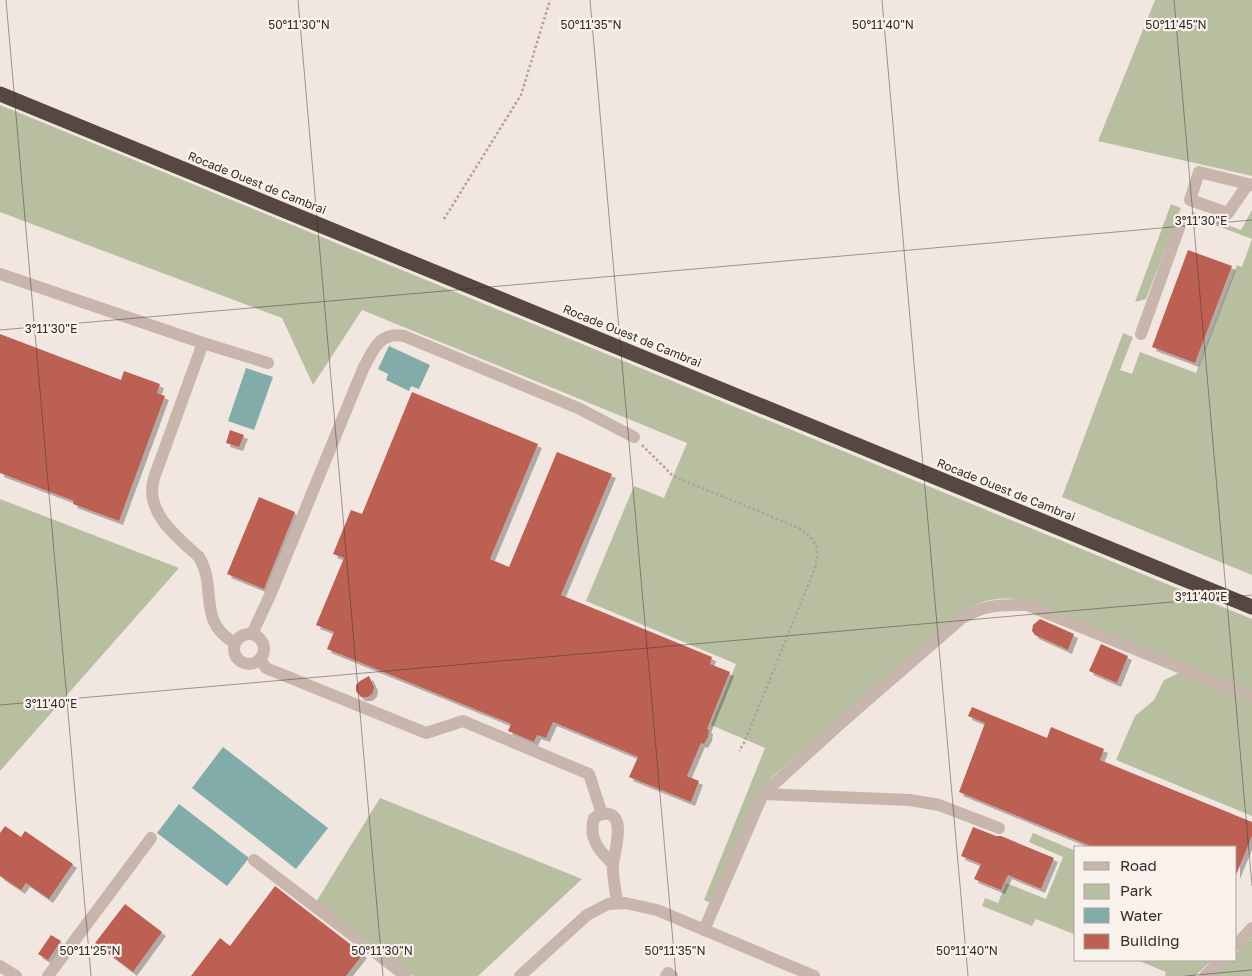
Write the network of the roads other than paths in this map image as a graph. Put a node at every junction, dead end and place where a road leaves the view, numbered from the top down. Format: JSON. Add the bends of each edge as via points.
{"nodes":[{"id":1,"x":0,"y":94,"type":"edge"},
{"id":2,"x":1180,"y":225,"type":"dead end"},
{"id":3,"x":0,"y":274,"type":"edge"},
{"id":4,"x":1141,"y":334,"type":"dead end"},
{"id":5,"x":203,"y":343,"type":"junction"},
{"id":6,"x":268,"y":362,"type":"dead end"},
{"id":7,"x":634,"y":437,"type":"road end"},
{"id":8,"x":1252,"y":607,"type":"edge"},
{"id":9,"x":252,"y":634,"type":"junction"},
{"id":10,"x":235,"y":643,"type":"junction"},
{"id":11,"x":260,"y":659,"type":"junction"},
{"id":12,"x":1252,"y":697,"type":"edge"},
{"id":13,"x":763,"y":794,"type":"junction"},
{"id":14,"x":602,"y":814,"type":"junction"},
{"id":15,"x":1000,"y":828,"type":"dead end"},
{"id":16,"x":152,"y":838,"type":"dead end"},
{"id":17,"x":254,"y":860,"type":"dead end"},
{"id":18,"x":613,"y":864,"type":"junction"},
{"id":19,"x":617,"y":903,"type":"junction"},
{"id":20,"x":1252,"y":928,"type":"edge"},
{"id":21,"x":704,"y":930,"type":"junction"},
{"id":22,"x":1237,"y":944,"type":"edge"},
{"id":23,"x":1220,"y":961,"type":"edge"},
{"id":24,"x":0,"y":966,"type":"edge"},
{"id":25,"x":16,"y":976,"type":"edge"},
{"id":26,"x":48,"y":976,"type":"edge"},
{"id":27,"x":406,"y":976,"type":"edge"},
{"id":28,"x":520,"y":976,"type":"edge"},
{"id":29,"x":666,"y":976,"type":"edge"},
{"id":30,"x":672,"y":976,"type":"edge"},
{"id":31,"x":814,"y":976,"type":"edge"},
{"id":32,"x":1205,"y":976,"type":"edge"}],
"edges":[{"from":1,"to":8,"type":"highway","name":"Rocade Ouest de Cambrai"},
{"from":2,"to":4,"type":"street"},
{"from":3,"to":5,"type":"street"},
{"from":5,"to":6,"type":"street"},
{"from":5,"to":10,"type":"street","via":[[151,492],[163,522],[203,563],[208,577],[211,616],[221,632]]},
{"from":7,"to":9,"type":"street","via":[[578,408],[404,336],[396,334],[381,340],[364,369]]},
{"from":9,"to":10,"type":"street","via":[[242,635]]},
{"from":9,"to":11,"type":"street","via":[[260,638],[264,646]]},
{"from":10,"to":11,"type":"street","via":[[234,652],[239,660],[252,664]]},
{"from":11,"to":14,"type":"street","via":[[266,668],[426,733],[463,721],[589,774]]},
{"from":12,"to":13,"type":"street","via":[[1027,605],[978,609],[962,618]]},
{"from":13,"to":15,"type":"street","via":[[910,800],[939,805]]},
{"from":13,"to":21,"type":"street"},
{"from":14,"to":18,"type":"street","via":[[613,816],[618,827]]},
{"from":14,"to":18,"type":"street","via":[[594,818],[592,834],[599,850]]},
{"from":16,"to":26,"type":"street"},
{"from":17,"to":27,"type":"street"},
{"from":18,"to":19,"type":"street"},
{"from":19,"to":21,"type":"street","via":[[650,907]]},
{"from":19,"to":28,"type":"street","via":[[600,907],[587,915]]},
{"from":20,"to":22,"type":"street"},
{"from":21,"to":31,"type":"street"},
{"from":23,"to":32,"type":"street"},
{"from":24,"to":25,"type":"street"},
{"from":29,"to":30,"type":"street","via":[[668,973]]}]}
